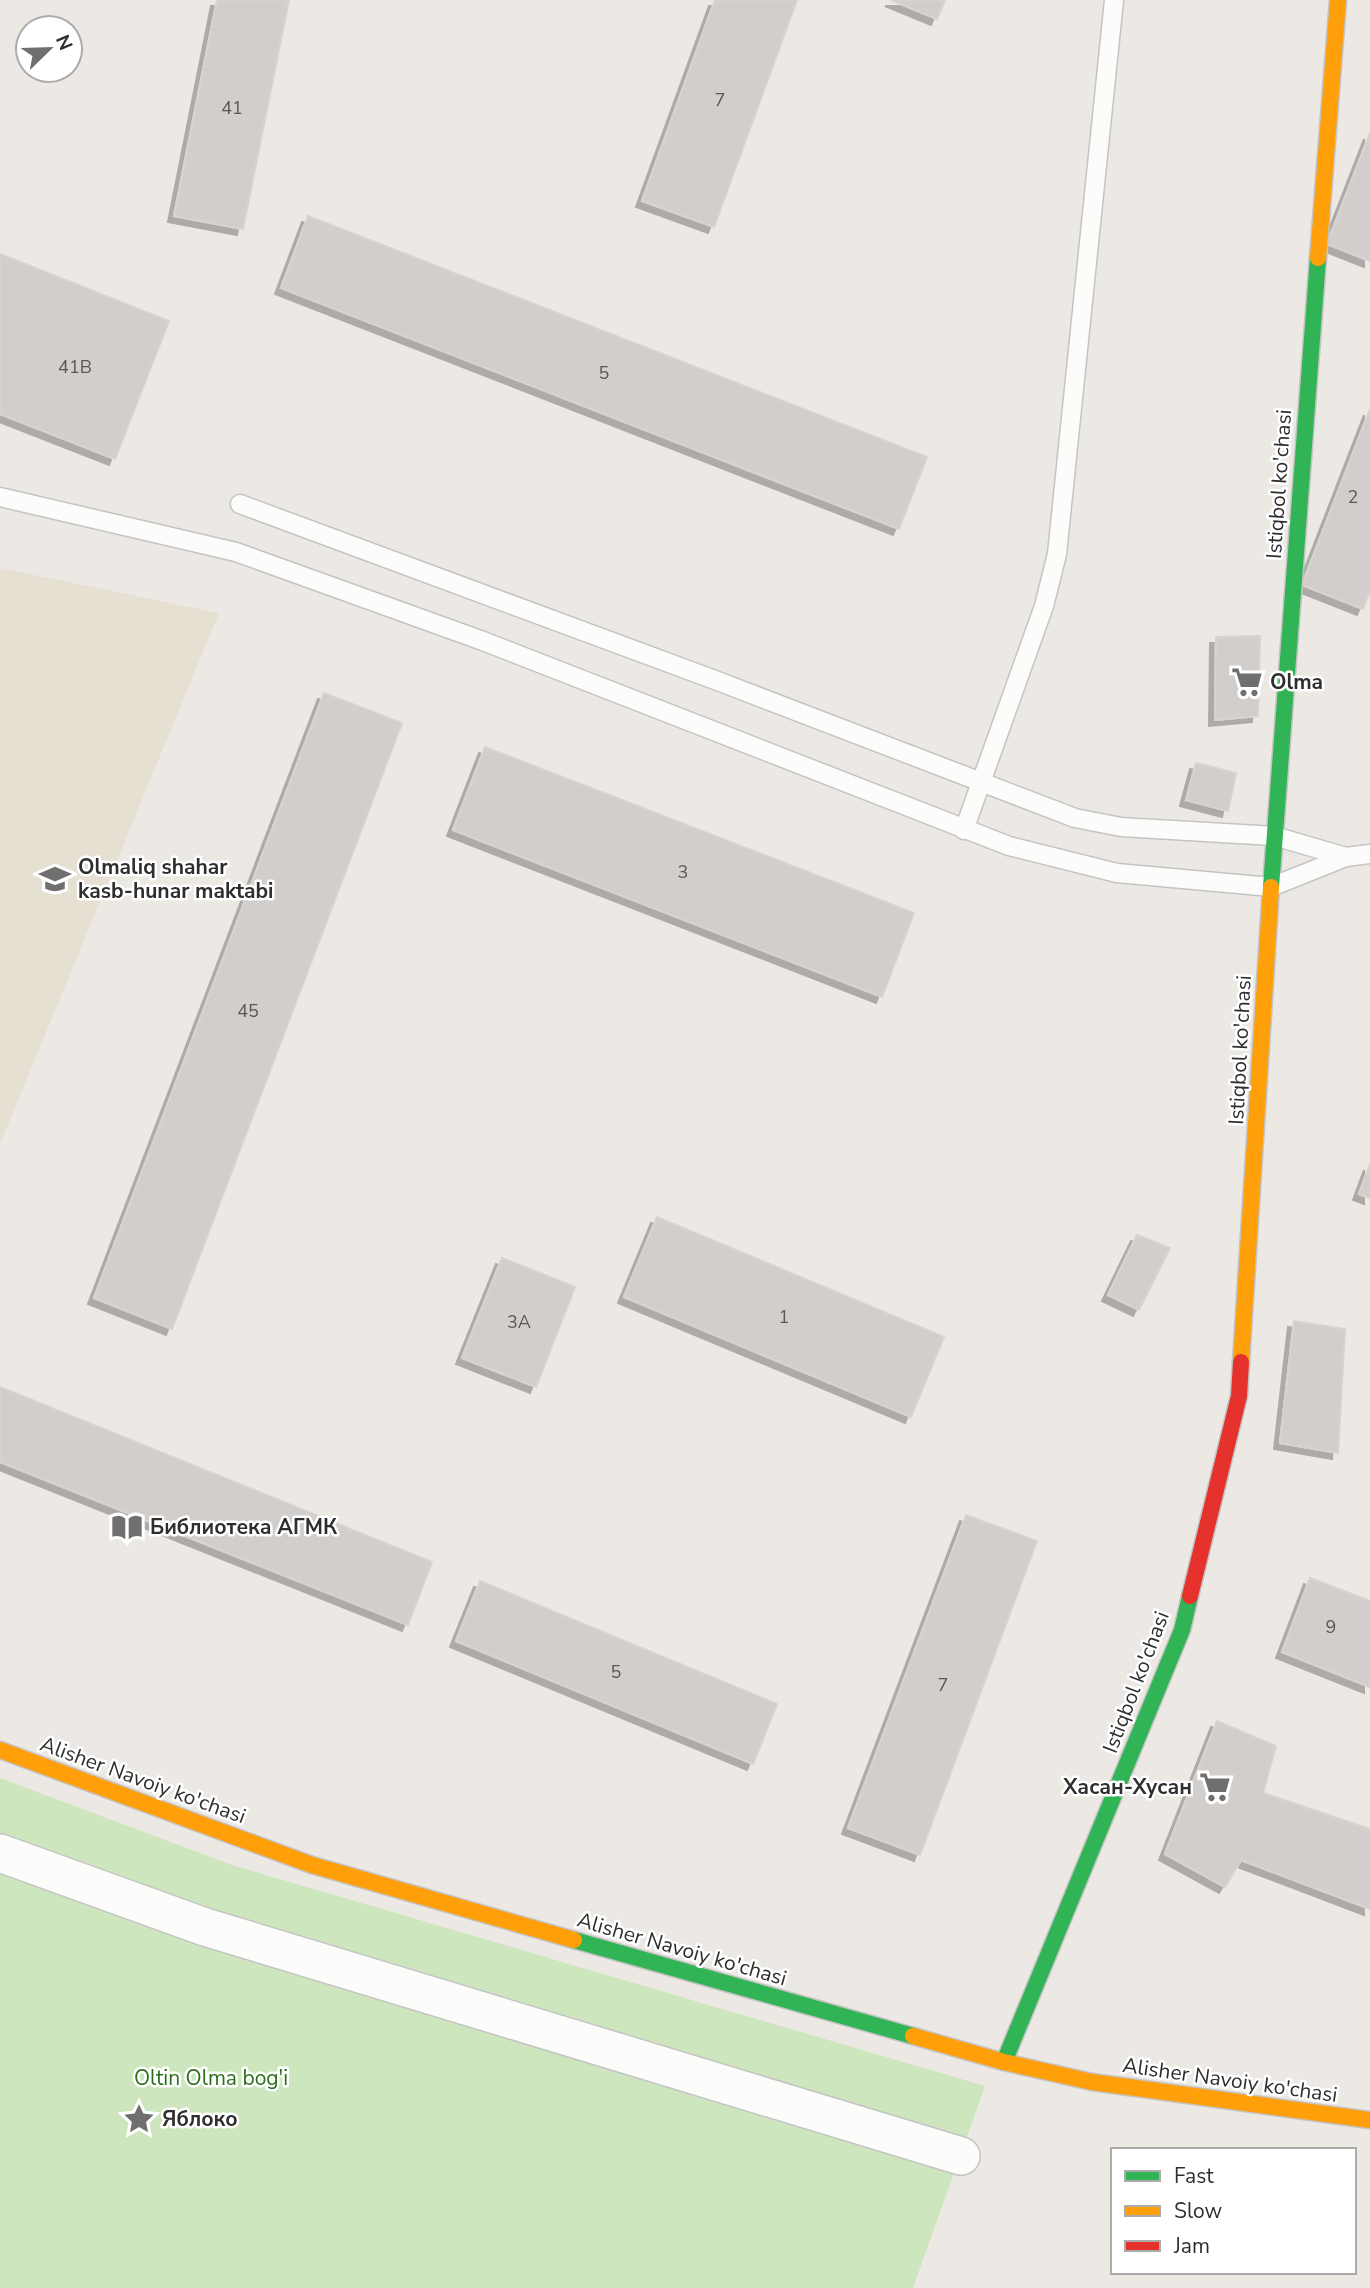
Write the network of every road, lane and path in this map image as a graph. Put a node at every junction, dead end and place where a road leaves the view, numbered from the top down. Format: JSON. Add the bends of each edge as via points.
{"nodes":[{"id":1,"x":1114,"y":0,"type":"edge"},
{"id":2,"x":1338,"y":0,"type":"edge"},
{"id":3,"x":0,"y":497,"type":"edge"},
{"id":4,"x":240,"y":504,"type":"dead end"},
{"id":5,"x":981,"y":782,"type":"junction"},
{"id":6,"x":964,"y":830,"type":"junction"},
{"id":7,"x":1274,"y":836,"type":"junction"},
{"id":8,"x":1370,"y":854,"type":"edge"},
{"id":9,"x":1346,"y":857,"type":"junction"},
{"id":10,"x":1271,"y":887,"type":"junction"},
{"id":11,"x":0,"y":1750,"type":"edge"},
{"id":12,"x":0,"y":1853,"type":"edge"},
{"id":13,"x":1004,"y":2062,"type":"junction"},
{"id":14,"x":1370,"y":2120,"type":"edge"},
{"id":15,"x":961,"y":2156,"type":"dead end"}],
"edges":[{"from":1,"to":5,"type":"lane","via":[[1057,554],[1044,606]]},
{"from":2,"to":7,"type":"street","name":"Istiqbol ko'chasi"},
{"from":3,"to":6,"type":"lane","via":[[236,552],[483,641]]},
{"from":4,"to":5,"type":"lane"},
{"from":5,"to":6,"type":"lane"},
{"from":5,"to":7,"type":"lane","via":[[1074,818],[1121,828]]},
{"from":6,"to":10,"type":"lane","via":[[1117,873]]},
{"from":7,"to":9,"type":"lane"},
{"from":7,"to":10,"type":"street","name":"Istiqbol ko'chasi"},
{"from":8,"to":9,"type":"lane"},
{"from":9,"to":10,"type":"lane"},
{"from":10,"to":13,"type":"street","name":"Istiqbol ko'chasi","via":[[1239,1396],[1182,1630]]},
{"from":11,"to":13,"type":"street","name":"Alisher Navoiy ko'chasi","via":[[312,1865]]},
{"from":12,"to":15,"type":"street","via":[[205,1927]]},
{"from":13,"to":14,"type":"street","name":"Alisher Navoiy ko'chasi","via":[[1092,2082]]}]}
